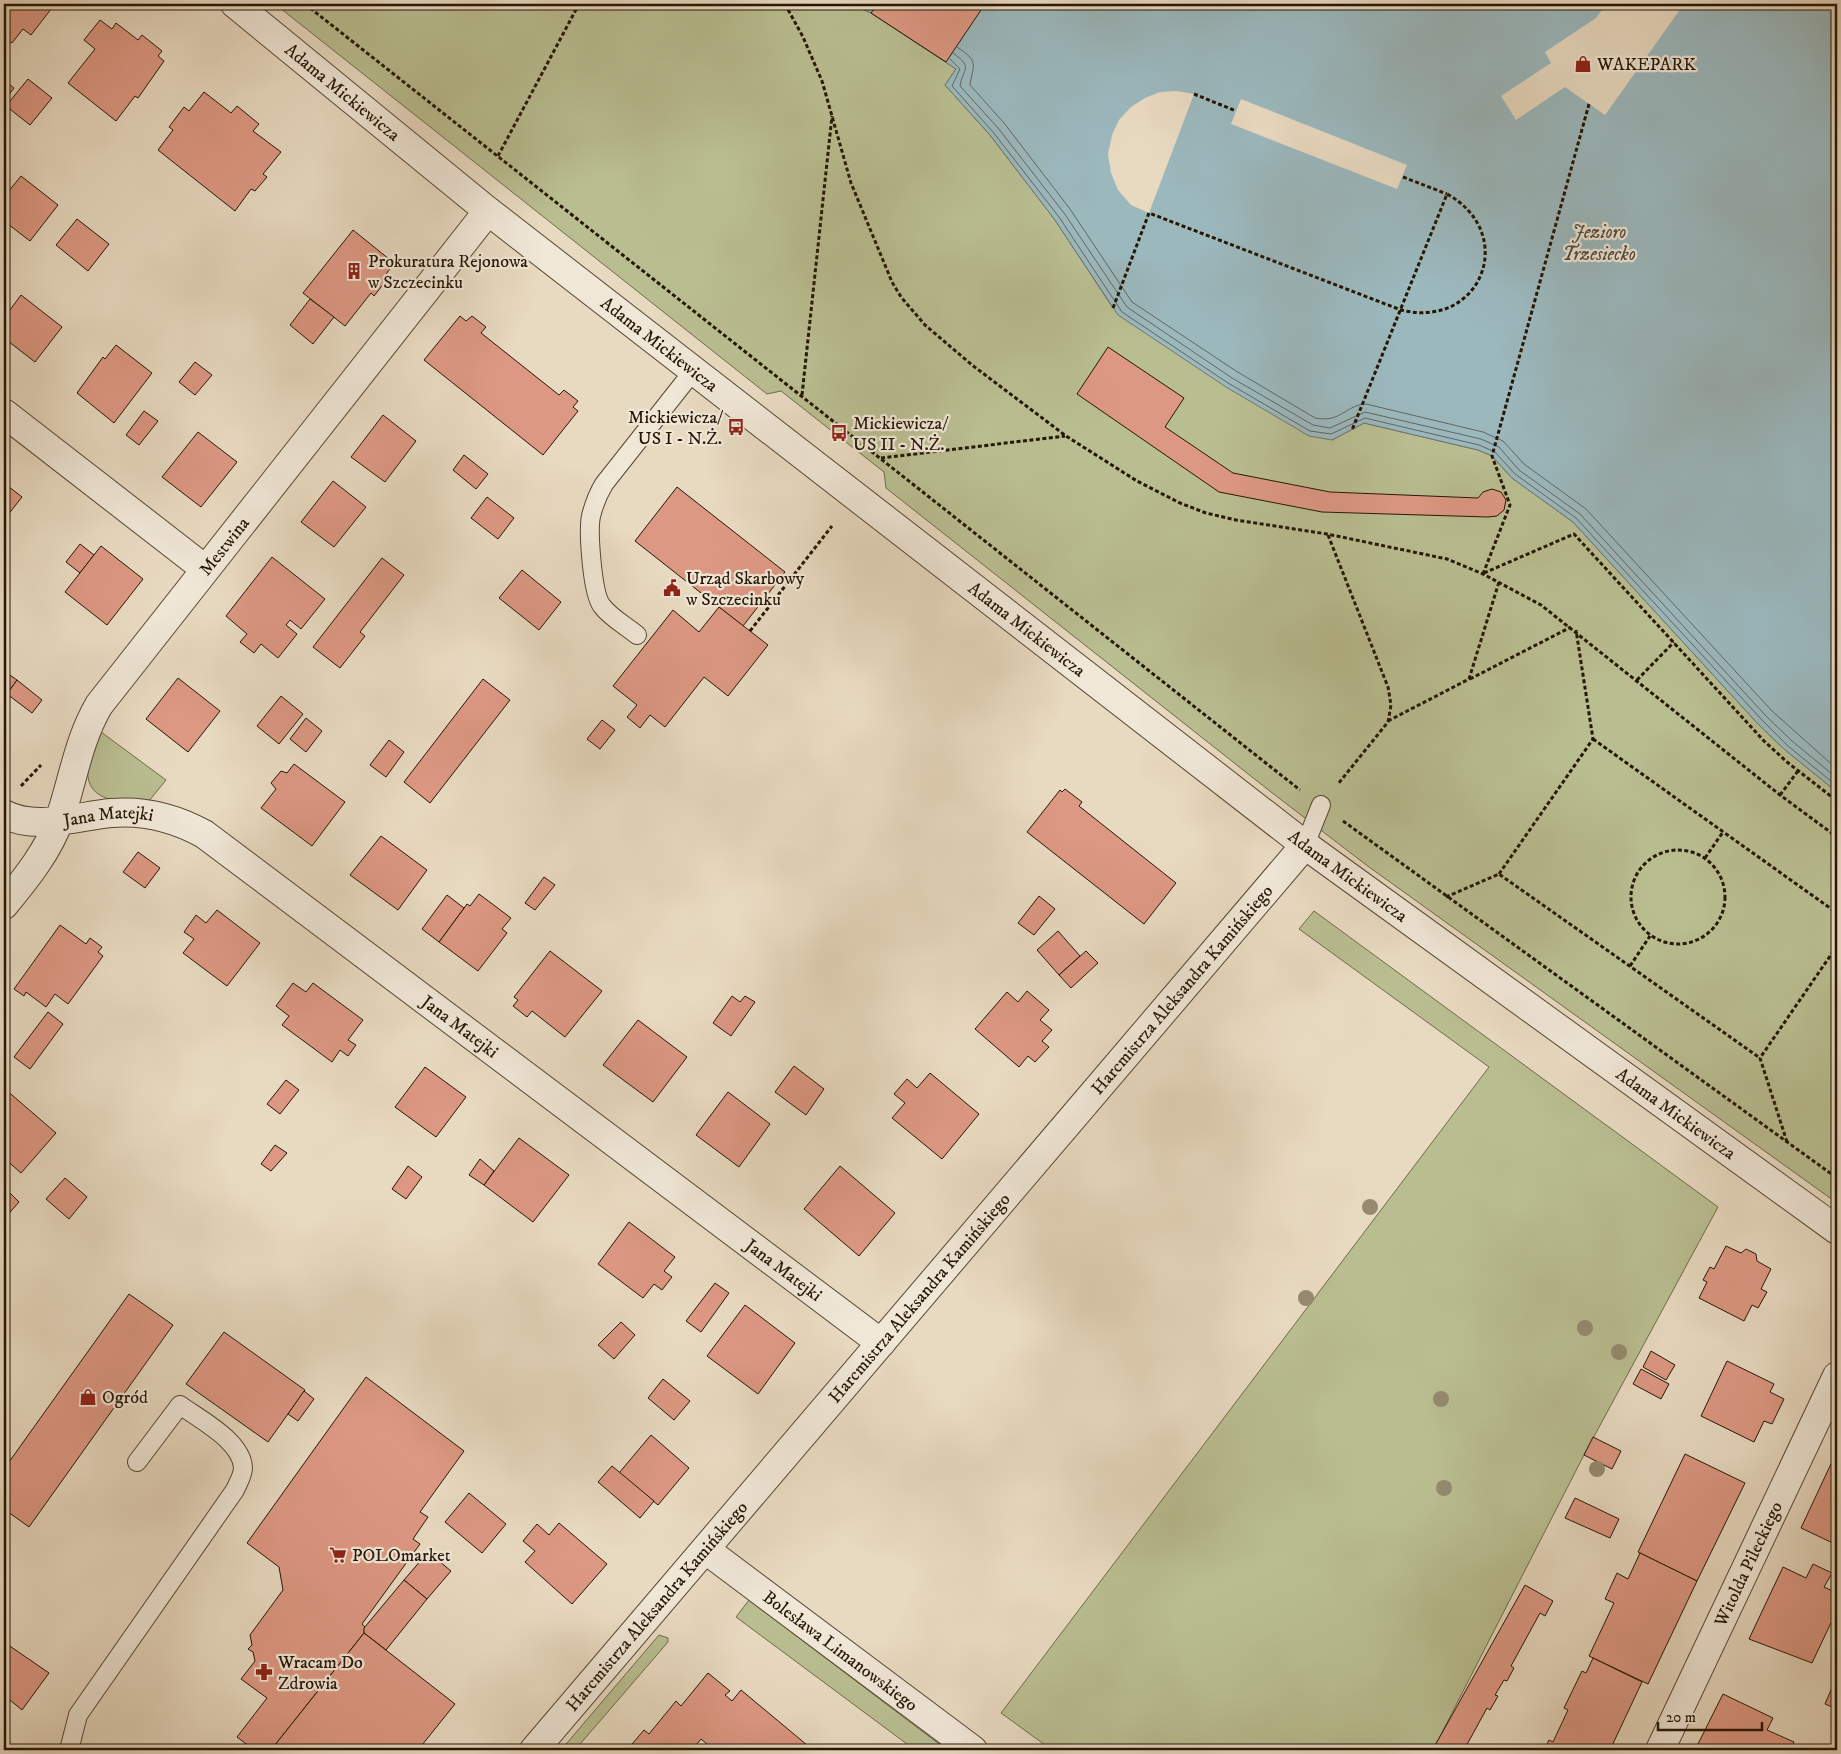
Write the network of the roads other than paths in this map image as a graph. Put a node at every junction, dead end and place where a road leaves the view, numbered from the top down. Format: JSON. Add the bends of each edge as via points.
{"nodes":[{"id":1,"x":235,"y":4,"type":"edge"},
{"id":2,"x":488,"y":211,"type":"junction"},
{"id":3,"x":694,"y":370,"type":"junction"},
{"id":4,"x":4,"y":413,"type":"edge"},
{"id":5,"x":205,"y":569,"type":"junction"},
{"id":6,"x":637,"y":636,"type":"dead end"},
{"id":7,"x":1322,"y":805,"type":"road end"},
{"id":8,"x":4,"y":814,"type":"edge"},
{"id":9,"x":60,"y":820,"type":"junction"},
{"id":10,"x":1305,"y":845,"type":"junction"},
{"id":11,"x":4,"y":905,"type":"edge"},
{"id":12,"x":1837,"y":1230,"type":"edge"},
{"id":13,"x":881,"y":1342,"type":"junction"},
{"id":14,"x":1837,"y":1376,"type":"edge"},
{"id":15,"x":137,"y":1462,"type":"dead end"},
{"id":16,"x":706,"y":1550,"type":"junction"},
{"id":17,"x":70,"y":1750,"type":"edge"},
{"id":18,"x":534,"y":1750,"type":"edge"},
{"id":19,"x":973,"y":1750,"type":"edge"},
{"id":20,"x":1660,"y":1750,"type":"edge"}],
"edges":[{"from":1,"to":2,"type":"street","name":"Adama Mickiewicza"},
{"from":2,"to":3,"type":"street","name":"Adama Mickiewicza"},
{"from":2,"to":5,"type":"street","name":"Mestwina"},
{"from":3,"to":6,"type":"lane","via":[[595,499],[591,518],[596,595],[602,606]]},
{"from":3,"to":10,"type":"street","name":"Adama Mickiewicza"},
{"from":4,"to":5,"type":"street"},
{"from":5,"to":9,"type":"street","name":"Mestwina","via":[[99,705],[80,744]]},
{"from":7,"to":10,"type":"lane"},
{"from":8,"to":9,"type":"street","name":"Jana Matejki","via":[[22,820]]},
{"from":9,"to":11,"type":"street","name":"Mestwina","via":[[37,861]]},
{"from":9,"to":13,"type":"street","name":"Jana Matejki","via":[[112,813],[152,814],[172,819],[204,834]]},
{"from":10,"to":12,"type":"street","name":"Adama Mickiewicza"},
{"from":10,"to":13,"type":"street","name":"Harcmistrza Aleksandra Kamińskiego"},
{"from":13,"to":16,"type":"street","name":"Harcmistrza Aleksandra Kamińskiego"},
{"from":14,"to":20,"type":"street","name":"Witolda Pileckiego"},
{"from":15,"to":17,"type":"lane","via":[[180,1405],[234,1445],[243,1468],[235,1490],[78,1715]]},
{"from":16,"to":18,"type":"street","name":"Harcmistrza Aleksandra Kamińskiego"},
{"from":16,"to":19,"type":"street","name":"Bolesława Limanowskiego"}]}
